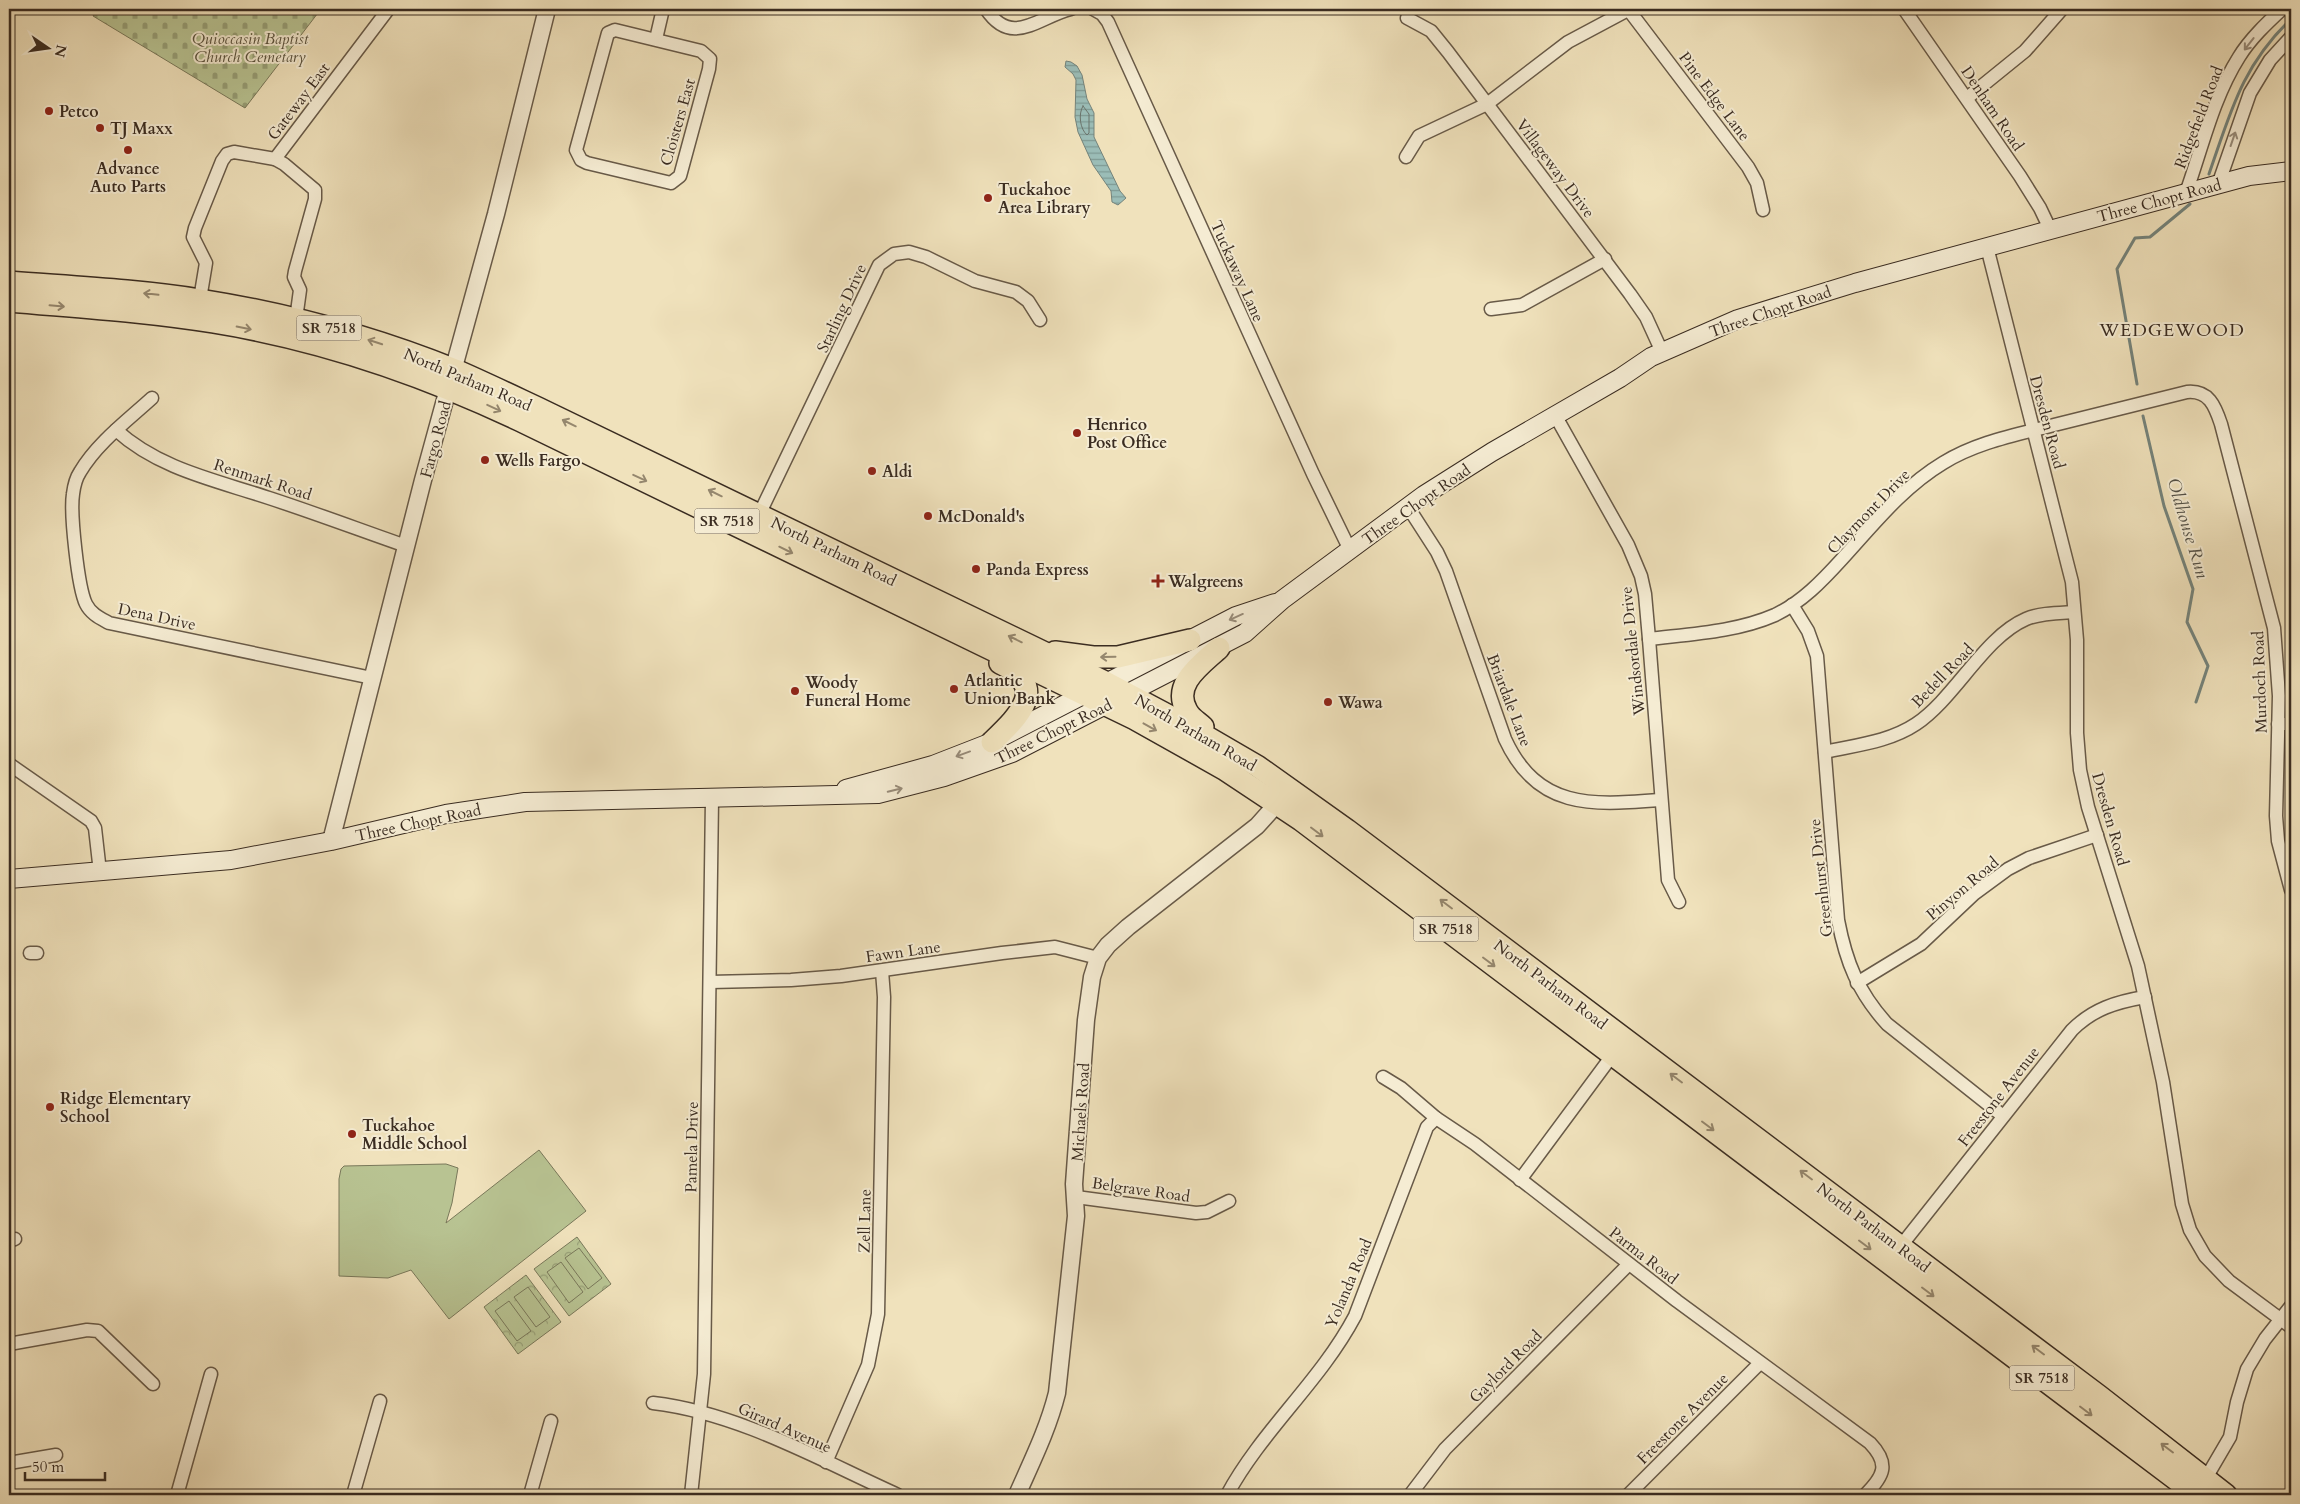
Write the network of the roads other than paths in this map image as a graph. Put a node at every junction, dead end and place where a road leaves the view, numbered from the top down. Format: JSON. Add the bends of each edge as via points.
{"nodes":[{"id":1,"x":547,"y":9,"type":"edge"},
{"id":2,"x":663,"y":9,"type":"edge"},
{"id":3,"x":986,"y":9,"type":"edge"},
{"id":4,"x":1071,"y":9,"type":"edge"},
{"id":5,"x":1093,"y":9,"type":"edge"},
{"id":6,"x":1628,"y":9,"type":"edge"},
{"id":7,"x":1904,"y":9,"type":"edge"},
{"id":8,"x":2062,"y":9,"type":"edge"},
{"id":9,"x":2282,"y":9,"type":"edge"},
{"id":10,"x":386,"y":10,"type":"edge"},
{"id":11,"x":1407,"y":18,"type":"dead end"},
{"id":12,"x":2291,"y":37,"type":"edge"},
{"id":13,"x":656,"y":39,"type":"junction"},
{"id":14,"x":1967,"y":98,"type":"junction"},
{"id":15,"x":1487,"y":104,"type":"junction"},
{"id":16,"x":1406,"y":157,"type":"dead end"},
{"id":17,"x":275,"y":159,"type":"junction"},
{"id":18,"x":2291,"y":171,"type":"edge"},
{"id":19,"x":2218,"y":185,"type":"junction"},
{"id":20,"x":2186,"y":193,"type":"junction"},
{"id":21,"x":1763,"y":210,"type":"dead end"},
{"id":22,"x":2050,"y":230,"type":"junction"},
{"id":23,"x":1987,"y":247,"type":"junction"},
{"id":24,"x":1605,"y":259,"type":"junction"},
{"id":25,"x":9,"y":282,"type":"edge"},
{"id":26,"x":9,"y":301,"type":"edge"},
{"id":27,"x":1491,"y":309,"type":"dead end"},
{"id":28,"x":198,"y":310,"type":"junction"},
{"id":29,"x":296,"y":319,"type":"junction"},
{"id":30,"x":1040,"y":320,"type":"dead end"},
{"id":31,"x":1662,"y":352,"type":"junction"},
{"id":32,"x":451,"y":379,"type":"junction"},
{"id":33,"x":2203,"y":394,"type":"joint"},
{"id":34,"x":152,"y":398,"type":"dead end"},
{"id":35,"x":1555,"y":416,"type":"junction"},
{"id":36,"x":116,"y":430,"type":"junction"},
{"id":37,"x":2034,"y":430,"type":"junction"},
{"id":38,"x":1408,"y":507,"type":"junction"},
{"id":39,"x":754,"y":524,"type":"junction"},
{"id":40,"x":406,"y":546,"type":"junction"},
{"id":41,"x":1350,"y":550,"type":"junction"},
{"id":42,"x":1282,"y":600,"type":"junction"},
{"id":43,"x":1792,"y":605,"type":"junction"},
{"id":44,"x":2074,"y":612,"type":"junction"},
{"id":45,"x":944,"y":626,"type":"junction"},
{"id":46,"x":1649,"y":639,"type":"junction"},
{"id":47,"x":1190,"y":640,"type":"junction"},
{"id":48,"x":1219,"y":648,"type":"junction"},
{"id":49,"x":1038,"y":650,"type":"junction"},
{"id":50,"x":372,"y":678,"type":"junction"},
{"id":51,"x":1106,"y":683,"type":"junction"},
{"id":52,"x":1086,"y":694,"type":"junction"},
{"id":53,"x":1129,"y":694,"type":"junction"},
{"id":54,"x":1107,"y":705,"type":"junction"},
{"id":55,"x":2285,"y":724,"type":"edge"},
{"id":56,"x":992,"y":742,"type":"junction"},
{"id":57,"x":1217,"y":742,"type":"junction"},
{"id":58,"x":1825,"y":752,"type":"junction"},
{"id":59,"x":9,"y":764,"type":"edge"},
{"id":60,"x":829,"y":795,"type":"junction"},
{"id":61,"x":1284,"y":796,"type":"junction"},
{"id":62,"x":712,"y":799,"type":"junction"},
{"id":63,"x":1661,"y":800,"type":"junction"},
{"id":64,"x":2097,"y":834,"type":"junction"},
{"id":65,"x":331,"y":841,"type":"junction"},
{"id":66,"x":100,"y":872,"type":"junction"},
{"id":67,"x":9,"y":879,"type":"edge"},
{"id":68,"x":2291,"y":890,"type":"edge"},
{"id":69,"x":1679,"y":902,"type":"dead end"},
{"id":70,"x":1098,"y":958,"type":"junction"},
{"id":71,"x":882,"y":971,"type":"junction"},
{"id":72,"x":710,"y":982,"type":"junction"},
{"id":73,"x":1857,"y":983,"type":"junction"},
{"id":74,"x":2145,"y":997,"type":"junction"},
{"id":75,"x":1618,"y":1047,"type":"junction"},
{"id":76,"x":1383,"y":1077,"type":"dead end"},
{"id":77,"x":2003,"y":1116,"type":"junction"},
{"id":78,"x":1436,"y":1118,"type":"junction"},
{"id":79,"x":1520,"y":1180,"type":"junction"},
{"id":80,"x":1076,"y":1197,"type":"junction"},
{"id":81,"x":1229,"y":1201,"type":"dead end"},
{"id":82,"x":1895,"y":1255,"type":"junction"},
{"id":83,"x":1629,"y":1264,"type":"junction"},
{"id":84,"x":2291,"y":1306,"type":"edge"},
{"id":85,"x":2286,"y":1323,"type":"edge"},
{"id":86,"x":9,"y":1344,"type":"edge"},
{"id":87,"x":1760,"y":1363,"type":"junction"},
{"id":88,"x":211,"y":1374,"type":"dead end"},
{"id":89,"x":153,"y":1384,"type":"dead end"},
{"id":90,"x":380,"y":1401,"type":"dead end"},
{"id":91,"x":653,"y":1403,"type":"dead end"},
{"id":92,"x":701,"y":1412,"type":"junction"},
{"id":93,"x":552,"y":1421,"type":"dead end"},
{"id":94,"x":56,"y":1455,"type":"dead end"},
{"id":95,"x":826,"y":1462,"type":"junction"},
{"id":96,"x":9,"y":1463,"type":"edge"},
{"id":97,"x":2198,"y":1491,"type":"edge"},
{"id":98,"x":177,"y":1495,"type":"edge"},
{"id":99,"x":353,"y":1495,"type":"edge"},
{"id":100,"x":530,"y":1495,"type":"edge"},
{"id":101,"x":691,"y":1495,"type":"edge"},
{"id":102,"x":898,"y":1495,"type":"edge"},
{"id":103,"x":1017,"y":1495,"type":"edge"},
{"id":104,"x":1227,"y":1495,"type":"edge"},
{"id":105,"x":1410,"y":1495,"type":"edge"},
{"id":106,"x":1628,"y":1495,"type":"edge"},
{"id":107,"x":1865,"y":1495,"type":"edge"},
{"id":108,"x":2226,"y":1495,"type":"edge"}],
"edges":[{"from":1,"to":32,"type":"street","name":"Fargo Road"},
{"from":2,"to":13,"type":"street"},
{"from":3,"to":4,"type":"street","via":[[1001,25],[1015,29]]},
{"from":5,"to":41,"type":"street","name":"Tuckaway Lane","via":[[1108,22]]},
{"from":6,"to":15,"type":"street","via":[[1568,42]]},
{"from":6,"to":21,"type":"street","name":"Pine Edge Lane","via":[[1748,167],[1757,183]]},
{"from":7,"to":14,"type":"street","name":"Denham Road"},
{"from":8,"to":14,"type":"street","via":[[2025,51]]},
{"from":9,"to":20,"type":"street","name":"Ridgefield Road","one_way":true,"via":[[2239,56],[2227,79]]},
{"from":10,"to":17,"type":"street","name":"Gateway East"},
{"from":11,"to":15,"type":"street","name":"Villageway Drive","via":[[1431,31]]},
{"from":19,"to":12,"type":"street","one_way":true,"via":[[2250,93],[2270,60]]},
{"from":13,"to":13,"type":"street","name":"Cloisters East","via":[[701,51],[710,58],[680,176],[671,183],[587,163],[581,160],[576,150],[608,33],[615,30]]},
{"from":14,"to":22,"type":"street","name":"Denham Road","via":[[2020,176]]},
{"from":15,"to":16,"type":"street","via":[[1419,136]]},
{"from":15,"to":24,"type":"street","name":"Villageway Drive"},
{"from":17,"to":28,"type":"street","via":[[234,152],[227,154],[222,162],[193,237],[206,263]]},
{"from":17,"to":29,"type":"street","name":"Gateway East","via":[[315,190],[294,277],[300,290]]},
{"from":18,"to":19,"type":"main road","name":"Three Chopt Road","via":[[2249,176]]},
{"from":19,"to":20,"type":"main road","name":"Three Chopt Road"},
{"from":20,"to":22,"type":"main road","name":"Three Chopt Road"},
{"from":22,"to":23,"type":"main road","name":"Three Chopt Road"},
{"from":23,"to":31,"type":"main road","name":"Three Chopt Road","via":[[1738,319]]},
{"from":23,"to":37,"type":"street","name":"Dresden Road"},
{"from":24,"to":27,"type":"street","via":[[1522,306]]},
{"from":24,"to":31,"type":"street","name":"Villageway Drive","via":[[1646,317]]},
{"from":28,"to":25,"type":"highway","name":"North Parham Road","number":"SR 7518","one_way":true},
{"from":26,"to":28,"type":"highway","name":"North Parham Road","number":"SR 7518","one_way":true},
{"from":28,"to":29,"type":"highway","name":"North Parham Road","number":"SR 7518"},
{"from":28,"to":32,"type":"highway","name":"North Parham Road","number":"SR 7518","one_way":true,"via":[[260,331]]},
{"from":32,"to":29,"type":"highway","name":"North Parham Road","number":"SR 7518","one_way":true,"via":[[369,340]]},
{"from":30,"to":39,"type":"street","name":"Starling Drive","via":[[1028,301],[1016,292],[975,281],[926,257],[909,252],[894,254],[879,265]]},
{"from":31,"to":35,"type":"main road","name":"Three Chopt Road"},
{"from":32,"to":39,"type":"highway","name":"North Parham Road","number":"SR 7518"},
{"from":32,"to":40,"type":"street","name":"Fargo Road"},
{"from":33,"to":37,"type":"street","name":"Claymont Drive","via":[[2187,392]]},
{"from":33,"to":55,"type":"street","name":"Murdoch Road","via":[[2214,404],[2221,424],[2270,608]]},
{"from":34,"to":36,"type":"street","name":"Dena Drive"},
{"from":35,"to":38,"type":"main road","name":"Three Chopt Road","via":[[1492,452]]},
{"from":35,"to":46,"type":"street","name":"Windsordale Drive","via":[[1635,559],[1645,594]]},
{"from":36,"to":40,"type":"street","name":"Renmark Road","via":[[140,450],[180,470]]},
{"from":36,"to":50,"type":"street","name":"Dena Drive","via":[[80,472],[73,493],[82,592],[92,612],[109,622]]},
{"from":37,"to":43,"type":"street","name":"Claymont Drive","via":[[1983,444],[1943,463],[1922,478],[1892,505],[1823,580]]},
{"from":37,"to":44,"type":"street","name":"Dresden Road","via":[[2072,582]]},
{"from":38,"to":41,"type":"main road","name":"Three Chopt Road"},
{"from":38,"to":63,"type":"street","name":"Briardale Lane","via":[[1446,571],[1505,739],[1526,772],[1557,794],[1583,802]]},
{"from":39,"to":45,"type":"highway","name":"North Parham Road","number":"SR 7518","one_way":true},
{"from":49,"to":39,"type":"highway","name":"North Parham Road","number":"SR 7518","one_way":true},
{"from":40,"to":50,"type":"street","name":"Fargo Road"},
{"from":41,"to":42,"type":"main road","name":"Three Chopt Road"},
{"from":42,"to":47,"type":"main road","name":"Three Chopt Road","one_way":true,"via":[[1236,616]]},
{"from":42,"to":48,"type":"main road","name":"Three Chopt Road","via":[[1246,634]]},
{"from":43,"to":46,"type":"street","name":"Claymont Drive","via":[[1747,624]]},
{"from":43,"to":58,"type":"street","name":"Greenhurst Drive","via":[[1808,631],[1817,656]]},
{"from":44,"to":58,"type":"street","name":"Bedell Road","via":[[2039,615],[2016,624],[2000,636],[1927,716],[1910,728],[1889,738]]},
{"from":44,"to":64,"type":"street","name":"Dresden Road","via":[[2080,770]]},
{"from":45,"to":52,"type":"highway","name":"North Parham Road","number":"SR 7518"},
{"from":45,"to":56,"type":"highway","via":[[971,648],[1015,671],[1022,680],[1026,694],[1023,709]]},
{"from":46,"to":63,"type":"street","name":"Windsordale Drive"},
{"from":47,"to":49,"type":"highway","one_way":true,"via":[[1118,657]]},
{"from":47,"to":51,"type":"main road","name":"Three Chopt Road"},
{"from":48,"to":53,"type":"main road","name":"Three Chopt Road"},
{"from":48,"to":57,"type":"highway","via":[[1188,676],[1183,699],[1187,713]]},
{"from":49,"to":51,"type":"highway","name":"North Parham Road","number":"SR 7518"},
{"from":50,"to":65,"type":"street","name":"Fargo Road"},
{"from":51,"to":52,"type":"main road","name":"Three Chopt Road"},
{"from":51,"to":53,"type":"highway","name":"North Parham Road","number":"SR 7518"},
{"from":52,"to":54,"type":"highway","name":"North Parham Road","number":"SR 7518"},
{"from":52,"to":56,"type":"main road","name":"Three Chopt Road"},
{"from":53,"to":54,"type":"main road","name":"Three Chopt Road"},
{"from":53,"to":57,"type":"highway","name":"North Parham Road","number":"SR 7518"},
{"from":60,"to":54,"type":"main road","name":"Three Chopt Road","one_way":true,"via":[[878,794],[944,777],[1012,752]]},
{"from":54,"to":61,"type":"highway","name":"North Parham Road","number":"SR 7518","one_way":true},
{"from":55,"to":68,"type":"street","name":"Murdoch Road","via":[[2276,816],[2278,842]]},
{"from":56,"to":60,"type":"main road","name":"Three Chopt Road","one_way":true,"via":[[933,764]]},
{"from":57,"to":61,"type":"highway","name":"North Parham Road","number":"SR 7518"},
{"from":58,"to":73,"type":"street","name":"Greenhurst Drive","via":[[1838,920],[1845,955]]},
{"from":59,"to":66,"type":"street","via":[[91,821],[95,828]]},
{"from":60,"to":62,"type":"main road","name":"Three Chopt Road"},
{"from":61,"to":70,"type":"street","name":"Michaels Road","via":[[1257,826],[1128,927]]},
{"from":61,"to":75,"type":"highway","name":"North Parham Road","number":"SR 7518"},
{"from":62,"to":65,"type":"main road","name":"Three Chopt Road","via":[[518,803],[446,814]]},
{"from":62,"to":72,"type":"street","name":"Pamela Drive"},
{"from":63,"to":69,"type":"street","name":"Windsordale Drive","via":[[1668,880]]},
{"from":64,"to":73,"type":"street","name":"Pinyon Road","via":[[2029,858],[2008,869],[1974,894],[1921,944]]},
{"from":64,"to":74,"type":"street","name":"Dresden Road"},
{"from":65,"to":66,"type":"main road","name":"Three Chopt Road","via":[[231,860]]},
{"from":66,"to":67,"type":"main road","name":"Three Chopt Road"},
{"from":70,"to":71,"type":"street","name":"Fawn Lane","via":[[1055,948]]},
{"from":70,"to":80,"type":"street","name":"Michaels Road","via":[[1086,1020],[1074,1184]]},
{"from":71,"to":72,"type":"street","name":"Fawn Lane","via":[[791,980]]},
{"from":71,"to":95,"type":"street","name":"Zell Lane","via":[[878,1314],[868,1365]]},
{"from":72,"to":92,"type":"street","name":"Pamela Drive"},
{"from":73,"to":77,"type":"street","name":"Greenhurst Drive","via":[[1887,1024]]},
{"from":74,"to":77,"type":"street","name":"Freestone Avenue","via":[[2104,1007],[2082,1019]]},
{"from":74,"to":85,"type":"street","name":"Dresden Road","via":[[2182,1204],[2196,1244],[2250,1298]]},
{"from":75,"to":79,"type":"street"},
{"from":75,"to":82,"type":"highway","name":"North Parham Road","number":"SR 7518"},
{"from":76,"to":78,"type":"street","name":"Parma Road"},
{"from":77,"to":82,"type":"street","name":"Freestone Avenue"},
{"from":78,"to":79,"type":"street","name":"Parma Road"},
{"from":78,"to":104,"type":"street","name":"Yolanda Road","via":[[1427,1127],[1344,1338],[1264,1438]]},
{"from":79,"to":83,"type":"street","name":"Parma Road"},
{"from":80,"to":81,"type":"street","name":"Belgrave Road","via":[[1196,1212],[1207,1212]]},
{"from":80,"to":103,"type":"street","name":"Michaels Road","via":[[1057,1393],[1051,1417]]},
{"from":82,"to":97,"type":"highway","name":"North Parham Road","number":"SR 7518"},
{"from":83,"to":87,"type":"street","name":"Parma Road"},
{"from":83,"to":105,"type":"street","name":"Gaylord Road","via":[[1445,1449]]},
{"from":84,"to":85,"type":"street"},
{"from":85,"to":97,"type":"street","via":[[2265,1339],[2247,1369],[2230,1437]]},
{"from":86,"to":89,"type":"street","via":[[87,1330],[98,1331]]},
{"from":87,"to":106,"type":"street","name":"Freestone Avenue"},
{"from":87,"to":107,"type":"street","name":"Parma Road","via":[[1870,1443],[1879,1453],[1882,1460],[1880,1477]]},
{"from":88,"to":98,"type":"street"},
{"from":90,"to":99,"type":"street"},
{"from":91,"to":92,"type":"street","name":"Girard Avenue"},
{"from":92,"to":95,"type":"street","name":"Girard Avenue","via":[[723,1417]]},
{"from":92,"to":101,"type":"street","name":"Pamela Drive"},
{"from":93,"to":100,"type":"street"},
{"from":94,"to":96,"type":"street"},
{"from":95,"to":102,"type":"street","name":"Girard Avenue"},
{"from":97,"to":108,"type":"highway","name":"North Parham Road","number":"SR 7518"}]}
